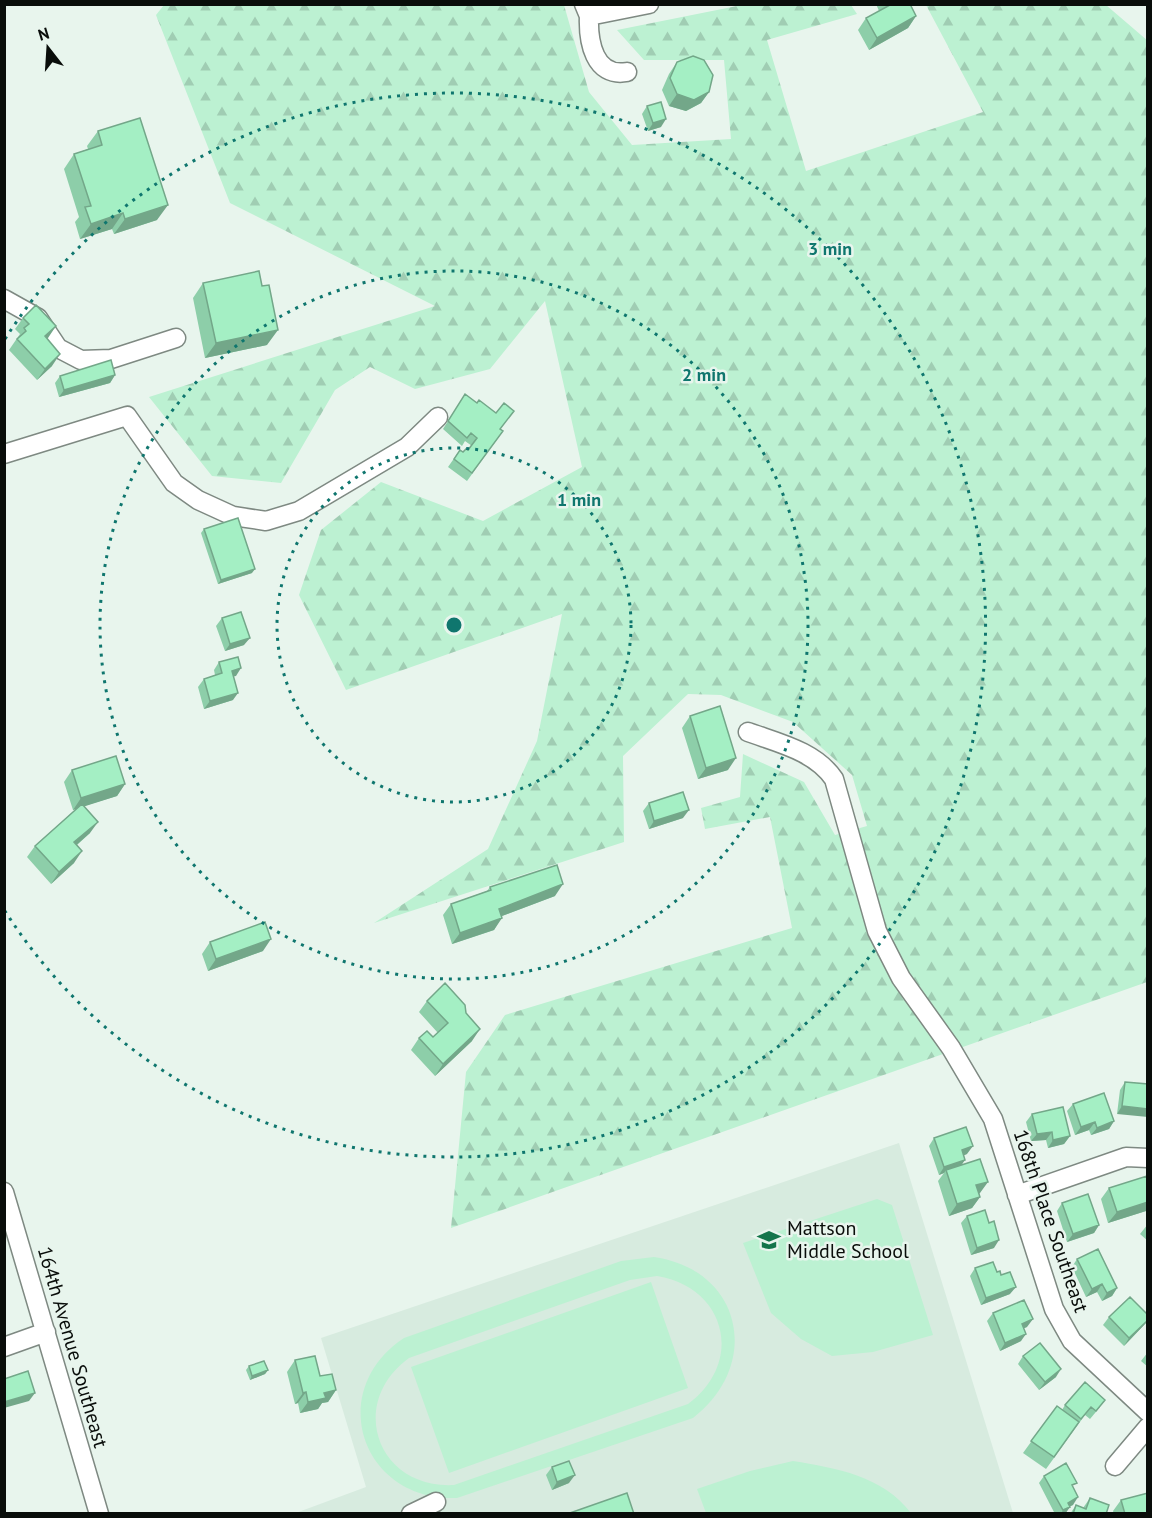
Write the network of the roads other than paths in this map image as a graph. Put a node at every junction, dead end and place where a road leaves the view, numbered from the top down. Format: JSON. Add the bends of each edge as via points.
{"nodes":[{"id":1,"x":649,"y":4,"type":"edge"},
{"id":2,"x":587,"y":10,"type":"edge"},
{"id":3,"x":627,"y":72,"type":"dead end"},
{"id":4,"x":4,"y":299,"type":"edge"},
{"id":5,"x":176,"y":338,"type":"dead end"},
{"id":6,"x":438,"y":417,"type":"dead end"},
{"id":7,"x":4,"y":454,"type":"edge"},
{"id":8,"x":748,"y":732,"type":"dead end"},
{"id":9,"x":1148,"y":1158,"type":"edge"},
{"id":10,"x":4,"y":1192,"type":"edge"},
{"id":11,"x":1017,"y":1195,"type":"junction"},
{"id":12,"x":46,"y":1332,"type":"junction"},
{"id":13,"x":4,"y":1347,"type":"edge"},
{"id":14,"x":1148,"y":1412,"type":"edge"},
{"id":15,"x":1148,"y":1427,"type":"edge"},
{"id":16,"x":1115,"y":1466,"type":"dead end"},
{"id":17,"x":436,"y":1502,"type":"dead end"},
{"id":18,"x":99,"y":1514,"type":"edge"},
{"id":19,"x":411,"y":1514,"type":"edge"}],
"edges":[{"from":1,"to":2,"type":"street"},
{"from":2,"to":3,"type":"street","via":[[590,45],[596,58],[605,70]]},
{"from":4,"to":5,"type":"street","via":[[38,318],[58,348],[81,360],[111,359]]},
{"from":6,"to":7,"type":"street","via":[[406,447],[299,511],[266,521],[233,516],[198,500],[174,483],[127,416]]},
{"from":8,"to":11,"type":"street","name":"168th Place Southeast","via":[[805,753],[826,766],[834,779],[877,931],[901,978],[951,1048],[993,1119]]},
{"from":9,"to":11,"type":"street","via":[[1126,1157]]},
{"from":10,"to":12,"type":"street","name":"164th Avenue Southeast"},
{"from":11,"to":14,"type":"street","name":"168th Place Southeast","via":[[1054,1309],[1064,1328],[1072,1341]]},
{"from":12,"to":13,"type":"street"},
{"from":12,"to":18,"type":"street","name":"164th Avenue Southeast"},
{"from":15,"to":16,"type":"street"},
{"from":17,"to":19,"type":"street"}]}
